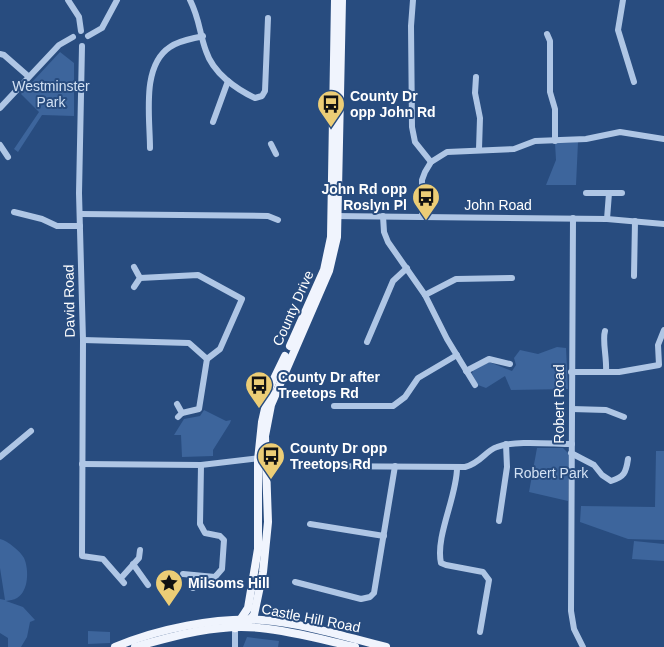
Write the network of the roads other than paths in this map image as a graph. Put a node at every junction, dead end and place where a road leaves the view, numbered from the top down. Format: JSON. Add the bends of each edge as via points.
{"nodes":[{"id":1,"x":68,"y":0,"type":"edge"},
{"id":2,"x":117,"y":0,"type":"edge"},
{"id":3,"x":190,"y":0,"type":"edge"},
{"id":4,"x":335,"y":0,"type":"edge"},
{"id":5,"x":342,"y":0,"type":"edge"},
{"id":6,"x":413,"y":0,"type":"edge"},
{"id":7,"x":623,"y":0,"type":"edge"},
{"id":8,"x":268,"y":18,"type":"dead end"},
{"id":9,"x":81,"y":31,"type":"junction"},
{"id":10,"x":547,"y":34,"type":"dead end"},
{"id":11,"x":88,"y":36,"type":"junction"},
{"id":12,"x":203,"y":36,"type":"junction"},
{"id":13,"x":73,"y":37,"type":"junction"},
{"id":14,"x":82,"y":46,"type":"junction"},
{"id":15,"x":0,"y":54,"type":"edge"},
{"id":16,"x":28,"y":76,"type":"junction"},
{"id":17,"x":476,"y":78,"type":"dead end"},
{"id":18,"x":228,"y":81,"type":"junction"},
{"id":19,"x":634,"y":82,"type":"dead end"},
{"id":20,"x":0,"y":108,"type":"edge"},
{"id":21,"x":213,"y":122,"type":"dead end"},
{"id":22,"x":664,"y":139,"type":"edge"},
{"id":23,"x":555,"y":141,"type":"junction"},
{"id":24,"x":272,"y":144,"type":"dead end"},
{"id":25,"x":0,"y":145,"type":"edge"},
{"id":26,"x":150,"y":148,"type":"dead end"},
{"id":27,"x":479,"y":149,"type":"junction"},
{"id":28,"x":276,"y":154,"type":"dead end"},
{"id":29,"x":8,"y":157,"type":"dead end"},
{"id":30,"x":431,"y":162,"type":"junction"},
{"id":31,"x":586,"y":193,"type":"dead end"},
{"id":32,"x":609,"y":193,"type":"junction"},
{"id":33,"x":622,"y":193,"type":"dead end"},
{"id":34,"x":14,"y":212,"type":"dead end"},
{"id":35,"x":80,"y":214,"type":"junction"},
{"id":36,"x":335,"y":216,"type":"junction"},
{"id":37,"x":383,"y":216,"type":"junction"},
{"id":38,"x":422,"y":217,"type":"junction"},
{"id":39,"x":572,"y":218,"type":"junction"},
{"id":40,"x":607,"y":219,"type":"junction"},
{"id":41,"x":278,"y":220,"type":"dead end"},
{"id":42,"x":635,"y":221,"type":"junction"},
{"id":43,"x":664,"y":224,"type":"edge"},
{"id":44,"x":80,"y":226,"type":"junction"},
{"id":45,"x":134,"y":267,"type":"dead end"},
{"id":46,"x":407,"y":268,"type":"junction"},
{"id":47,"x":634,"y":276,"type":"dead end"},
{"id":48,"x":140,"y":278,"type":"junction"},
{"id":49,"x":512,"y":278,"type":"dead end"},
{"id":50,"x":134,"y":287,"type":"dead end"},
{"id":51,"x":425,"y":295,"type":"junction"},
{"id":52,"x":664,"y":330,"type":"edge"},
{"id":53,"x":605,"y":331,"type":"dead end"},
{"id":54,"x":83,"y":340,"type":"junction"},
{"id":55,"x":367,"y":342,"type":"dead end"},
{"id":56,"x":456,"y":355,"type":"junction"},
{"id":57,"x":207,"y":359,"type":"junction"},
{"id":58,"x":510,"y":364,"type":"dead end"},
{"id":59,"x":466,"y":371,"type":"junction"},
{"id":60,"x":606,"y":371,"type":"junction"},
{"id":61,"x":571,"y":372,"type":"junction"},
{"id":62,"x":475,"y":385,"type":"dead end"},
{"id":63,"x":177,"y":404,"type":"dead end"},
{"id":64,"x":334,"y":406,"type":"dead end"},
{"id":65,"x":572,"y":409,"type":"junction"},
{"id":66,"x":624,"y":417,"type":"dead end"},
{"id":67,"x":31,"y":430,"type":"dead end"},
{"id":68,"x":506,"y":444,"type":"junction"},
{"id":69,"x":572,"y":444,"type":"junction"},
{"id":70,"x":266,"y":448,"type":"junction"},
{"id":71,"x":571,"y":453,"type":"junction"},
{"id":72,"x":0,"y":457,"type":"edge"},
{"id":73,"x":628,"y":459,"type":"dead end"},
{"id":74,"x":258,"y":460,"type":"junction"},
{"id":75,"x":82,"y":464,"type":"junction"},
{"id":76,"x":201,"y":465,"type":"junction"},
{"id":77,"x":302,"y":466,"type":"dead end"},
{"id":78,"x":395,"y":466,"type":"junction"},
{"id":79,"x":457,"y":468,"type":"junction"},
{"id":80,"x":267,"y":479,"type":"junction"},
{"id":81,"x":499,"y":521,"type":"dead end"},
{"id":82,"x":310,"y":524,"type":"dead end"},
{"id":83,"x":384,"y":536,"type":"junction"},
{"id":84,"x":140,"y":550,"type":"dead end"},
{"id":85,"x":133,"y":564,"type":"junction"},
{"id":86,"x":183,"y":574,"type":"dead end"},
{"id":87,"x":193,"y":575,"type":"junction"},
{"id":88,"x":295,"y":582,"type":"dead end"},
{"id":89,"x":148,"y":585,"type":"dead end"},
{"id":90,"x":193,"y":588,"type":"dead end"},
{"id":91,"x":240,"y":619,"type":"junction"},
{"id":92,"x":229,"y":620,"type":"junction"},
{"id":93,"x":251,"y":620,"type":"junction"},
{"id":94,"x":236,"y":628,"type":"junction"},
{"id":95,"x":480,"y":632,"type":"dead end"},
{"id":96,"x":115,"y":647,"type":"edge"},
{"id":97,"x":135,"y":647,"type":"edge"},
{"id":98,"x":234,"y":647,"type":"edge"},
{"id":99,"x":355,"y":647,"type":"edge"},
{"id":100,"x":386,"y":647,"type":"edge"},
{"id":101,"x":583,"y":647,"type":"edge"}],
"edges":[{"from":1,"to":9,"type":"street","via":[[79,17]]},
{"from":2,"to":11,"type":"street","via":[[102,28]]},
{"from":3,"to":12,"type":"street"},
{"from":4,"to":36,"type":"main road","name":"County Drive"},
{"from":5,"to":36,"type":"main road","name":"County Drive"},
{"from":6,"to":30,"type":"street","via":[[412,127],[415,142]]},
{"from":7,"to":19,"type":"street","via":[[618,30]]},
{"from":8,"to":18,"type":"street","via":[[267,68],[262,96],[256,98]]},
{"from":9,"to":11,"type":"street"},
{"from":9,"to":13,"type":"street"},
{"from":10,"to":23,"type":"street"},
{"from":11,"to":14,"type":"street"},
{"from":12,"to":18,"type":"street","via":[[210,60]]},
{"from":12,"to":26,"type":"street","via":[[170,47],[159,57],[150,75]]},
{"from":13,"to":14,"type":"street","via":[[75,44]]},
{"from":13,"to":16,"type":"street","via":[[59,45]]},
{"from":14,"to":35,"type":"street","name":"David Road"},
{"from":15,"to":16,"type":"street"},
{"from":16,"to":20,"type":"street"},
{"from":17,"to":27,"type":"street"},
{"from":18,"to":21,"type":"street"},
{"from":22,"to":23,"type":"street","via":[[620,132]]},
{"from":23,"to":27,"type":"street","via":[[535,141],[514,148]]},
{"from":24,"to":28,"type":"street"},
{"from":25,"to":29,"type":"street"},
{"from":27,"to":30,"type":"street","via":[[447,152]]},
{"from":30,"to":38,"type":"street","via":[[422,180]]},
{"from":31,"to":32,"type":"street"},
{"from":32,"to":33,"type":"street"},
{"from":32,"to":40,"type":"street"},
{"from":34,"to":44,"type":"street","via":[[57,226]]},
{"from":35,"to":41,"type":"street","via":[[268,216]]},
{"from":35,"to":44,"type":"street","name":"David Road"},
{"from":36,"to":37,"type":"street","name":"John Road"},
{"from":36,"to":70,"type":"main road","name":"County Drive","via":[[337,238],[329,271],[271,405]]},
{"from":36,"to":74,"type":"main road","name":"County Drive","via":[[324,270],[270,387]]},
{"from":37,"to":38,"type":"street","name":"John Road"},
{"from":37,"to":46,"type":"street","via":[[386,238]]},
{"from":38,"to":39,"type":"street","name":"John Road"},
{"from":39,"to":40,"type":"street","name":"John Road"},
{"from":39,"to":61,"type":"street","name":"Robert Road"},
{"from":40,"to":42,"type":"street","name":"John Road"},
{"from":42,"to":43,"type":"street","name":"John Road"},
{"from":42,"to":47,"type":"street"},
{"from":44,"to":54,"type":"street","name":"David Road"},
{"from":45,"to":48,"type":"street"},
{"from":46,"to":51,"type":"street"},
{"from":46,"to":55,"type":"street","via":[[393,281]]},
{"from":48,"to":50,"type":"street"},
{"from":48,"to":57,"type":"street","via":[[198,274],[242,298],[220,349]]},
{"from":49,"to":51,"type":"street","via":[[456,279]]},
{"from":51,"to":56,"type":"street"},
{"from":52,"to":60,"type":"street","via":[[658,345],[659,365]]},
{"from":53,"to":60,"type":"street"},
{"from":54,"to":57,"type":"street","via":[[189,343]]},
{"from":54,"to":75,"type":"street","name":"David Road"},
{"from":56,"to":59,"type":"street"},
{"from":56,"to":64,"type":"street","via":[[418,378],[406,397],[393,406]]},
{"from":57,"to":63,"type":"street","via":[[199,409],[180,415]]},
{"from":58,"to":59,"type":"street","via":[[489,359]]},
{"from":59,"to":62,"type":"street"},
{"from":60,"to":61,"type":"street"},
{"from":61,"to":65,"type":"street","name":"Robert Road"},
{"from":65,"to":66,"type":"street","via":[[606,410]]},
{"from":65,"to":69,"type":"street","name":"Robert Road"},
{"from":67,"to":72,"type":"street"},
{"from":68,"to":69,"type":"street"},
{"from":68,"to":79,"type":"street","via":[[492,449],[472,466]]},
{"from":68,"to":81,"type":"street","via":[[508,467]]},
{"from":69,"to":71,"type":"street","name":"Robert Road"},
{"from":70,"to":74,"type":"street"},
{"from":70,"to":80,"type":"main road","name":"County Drive"},
{"from":71,"to":73,"type":"street","via":[[594,465],[602,476],[611,481],[622,478]]},
{"from":71,"to":101,"type":"street","name":"Robert Road","via":[[571,611],[574,629]]},
{"from":74,"to":76,"type":"street"},
{"from":74,"to":80,"type":"street"},
{"from":74,"to":91,"type":"main road","name":"County Drive","via":[[258,549],[248,608]]},
{"from":75,"to":76,"type":"street"},
{"from":75,"to":85,"type":"street","name":"David Road","via":[[82,556],[103,559],[123,581]]},
{"from":76,"to":87,"type":"street","via":[[201,528],[205,533],[222,538],[225,551],[218,576]]},
{"from":77,"to":78,"type":"street"},
{"from":78,"to":79,"type":"street"},
{"from":78,"to":83,"type":"street"},
{"from":79,"to":95,"type":"street","via":[[440,558],[446,566],[488,575]]},
{"from":80,"to":93,"type":"main road","name":"County Drive","via":[[267,539],[256,608]]},
{"from":82,"to":83,"type":"street"},
{"from":83,"to":88,"type":"street","via":[[376,587],[370,597],[361,599]]},
{"from":84,"to":85,"type":"street","via":[[139,558]]},
{"from":85,"to":89,"type":"street"},
{"from":86,"to":87,"type":"street"},
{"from":87,"to":90,"type":"street"},
{"from":91,"to":92,"type":"main road","name":"Castle Hill Road"},
{"from":91,"to":93,"type":"main road","name":"Castle Hill Road"},
{"from":91,"to":94,"type":"main road","name":"County Drive"},
{"from":92,"to":94,"type":"main road"},
{"from":92,"to":96,"type":"main road","name":"Castle Hill Road","via":[[139,638]]},
{"from":93,"to":94,"type":"main road"},
{"from":93,"to":100,"type":"main road","name":"Castle Hill Road","via":[[281,623]]},
{"from":94,"to":97,"type":"main road","name":"Castle Hill Road","via":[[206,631]]},
{"from":94,"to":98,"type":"street"},
{"from":94,"to":99,"type":"main road","name":"Castle Hill Road","via":[[272,630]]}]}
